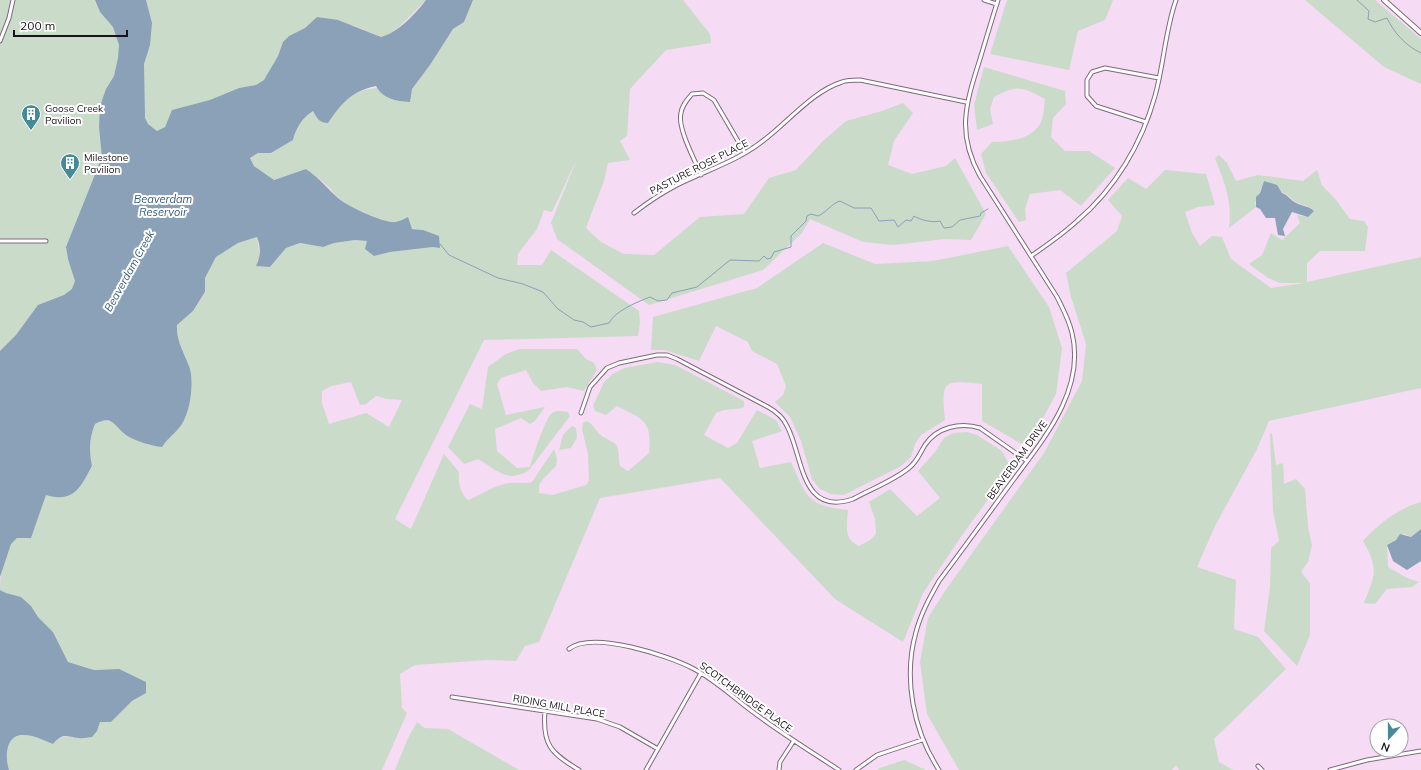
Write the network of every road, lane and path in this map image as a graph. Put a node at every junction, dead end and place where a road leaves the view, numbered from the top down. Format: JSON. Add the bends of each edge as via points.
{"nodes":[{"id":1,"x":13,"y":0,"type":"edge"},
{"id":2,"x":984,"y":0,"type":"edge"},
{"id":3,"x":998,"y":0,"type":"edge"},
{"id":4,"x":1176,"y":0,"type":"edge"},
{"id":5,"x":1384,"y":0,"type":"edge"},
{"id":6,"x":997,"y":4,"type":"junction"},
{"id":7,"x":1421,"y":33,"type":"edge"},
{"id":8,"x":0,"y":41,"type":"edge"},
{"id":9,"x":1159,"y":78,"type":"junction"},
{"id":10,"x":966,"y":102,"type":"junction"},
{"id":11,"x":1146,"y":122,"type":"junction"},
{"id":12,"x":745,"y":153,"type":"junction"},
{"id":13,"x":701,"y":175,"type":"junction"},
{"id":14,"x":634,"y":213,"type":"dead end"},
{"id":15,"x":0,"y":241,"type":"edge"},
{"id":16,"x":46,"y":241,"type":"dead end"},
{"id":17,"x":1031,"y":256,"type":"junction"},
{"id":18,"x":581,"y":413,"type":"dead end"},
{"id":19,"x":1027,"y":461,"type":"junction"},
{"id":20,"x":569,"y":649,"type":"dead end"},
{"id":21,"x":701,"y":673,"type":"junction"},
{"id":22,"x":452,"y":697,"type":"dead end"},
{"id":23,"x":545,"y":711,"type":"junction"},
{"id":24,"x":922,"y":740,"type":"junction"},
{"id":25,"x":794,"y":742,"type":"junction"},
{"id":26,"x":658,"y":749,"type":"junction"},
{"id":27,"x":1421,"y":751,"type":"edge"},
{"id":28,"x":1258,"y":766,"type":"dead end"},
{"id":29,"x":579,"y":770,"type":"edge"},
{"id":30,"x":646,"y":770,"type":"edge"},
{"id":31,"x":779,"y":770,"type":"edge"},
{"id":32,"x":839,"y":770,"type":"edge"},
{"id":33,"x":856,"y":770,"type":"edge"},
{"id":34,"x":939,"y":770,"type":"edge"},
{"id":35,"x":1262,"y":770,"type":"edge"},
{"id":36,"x":1330,"y":770,"type":"edge"}],
"edges":[{"from":1,"to":8,"type":"street"},
{"from":2,"to":6,"type":"street"},
{"from":3,"to":6,"type":"street","name":"BEAVERDAM DRIVE"},
{"from":4,"to":9,"type":"street"},
{"from":5,"to":7,"type":"main road"},
{"from":6,"to":10,"type":"street","name":"BEAVERDAM DRIVE"},
{"from":9,"to":11,"type":"street"},
{"from":9,"to":11,"type":"street","via":[[1105,68],[1092,72],[1086,80],[1087,96],[1096,106]]},
{"from":10,"to":12,"type":"street","name":"PASTURE ROSE PLACE","via":[[860,80],[843,81],[826,89],[764,141]]},
{"from":10,"to":17,"type":"street","name":"BEAVERDAM DRIVE","via":[[966,135],[972,162]]},
{"from":11,"to":17,"type":"street","via":[[1128,161],[1109,187],[1078,221]]},
{"from":12,"to":13,"type":"street","name":"PASTURE ROSE PLACE"},
{"from":12,"to":13,"type":"street","via":[[714,100],[703,93],[692,94],[684,102],[680,114],[681,126]]},
{"from":13,"to":14,"type":"street","name":"PASTURE ROSE PLACE","via":[[656,196]]},
{"from":15,"to":16,"type":"street"},
{"from":17,"to":19,"type":"street","name":"BEAVERDAM DRIVE","via":[[1067,316],[1073,334],[1074,349],[1071,384],[1064,404],[1055,422]]},
{"from":18,"to":19,"type":"street","via":[[590,387],[607,368],[644,356],[667,355],[781,416],[791,433],[808,486],[828,501],[844,502],[853,499],[903,472],[916,461],[929,440],[951,426],[971,425],[980,428]]},
{"from":19,"to":24,"type":"street","name":"BEAVERDAM DRIVE","via":[[939,581],[925,606],[911,656],[911,687]]},
{"from":20,"to":21,"type":"street","name":"SCOTCHBRIDGE PLACE","via":[[574,644],[586,643],[629,646]]},
{"from":21,"to":25,"type":"street","name":"SCOTCHBRIDGE PLACE"},
{"from":21,"to":26,"type":"street"},
{"from":22,"to":23,"type":"street","name":"RIDING MILL PLACE"},
{"from":23,"to":26,"type":"street","name":"RIDING MILL PLACE","via":[[608,722]]},
{"from":23,"to":29,"type":"street","via":[[544,726],[550,748]]},
{"from":24,"to":33,"type":"street","via":[[877,755]]},
{"from":24,"to":34,"type":"street","name":"BEAVERDAM DRIVE"},
{"from":25,"to":31,"type":"street","via":[[780,762]]},
{"from":25,"to":32,"type":"street","name":"SCOTCHBRIDGE PLACE"},
{"from":26,"to":30,"type":"street"},
{"from":27,"to":36,"type":"street","via":[[1367,760]]},
{"from":28,"to":35,"type":"street"}]}
